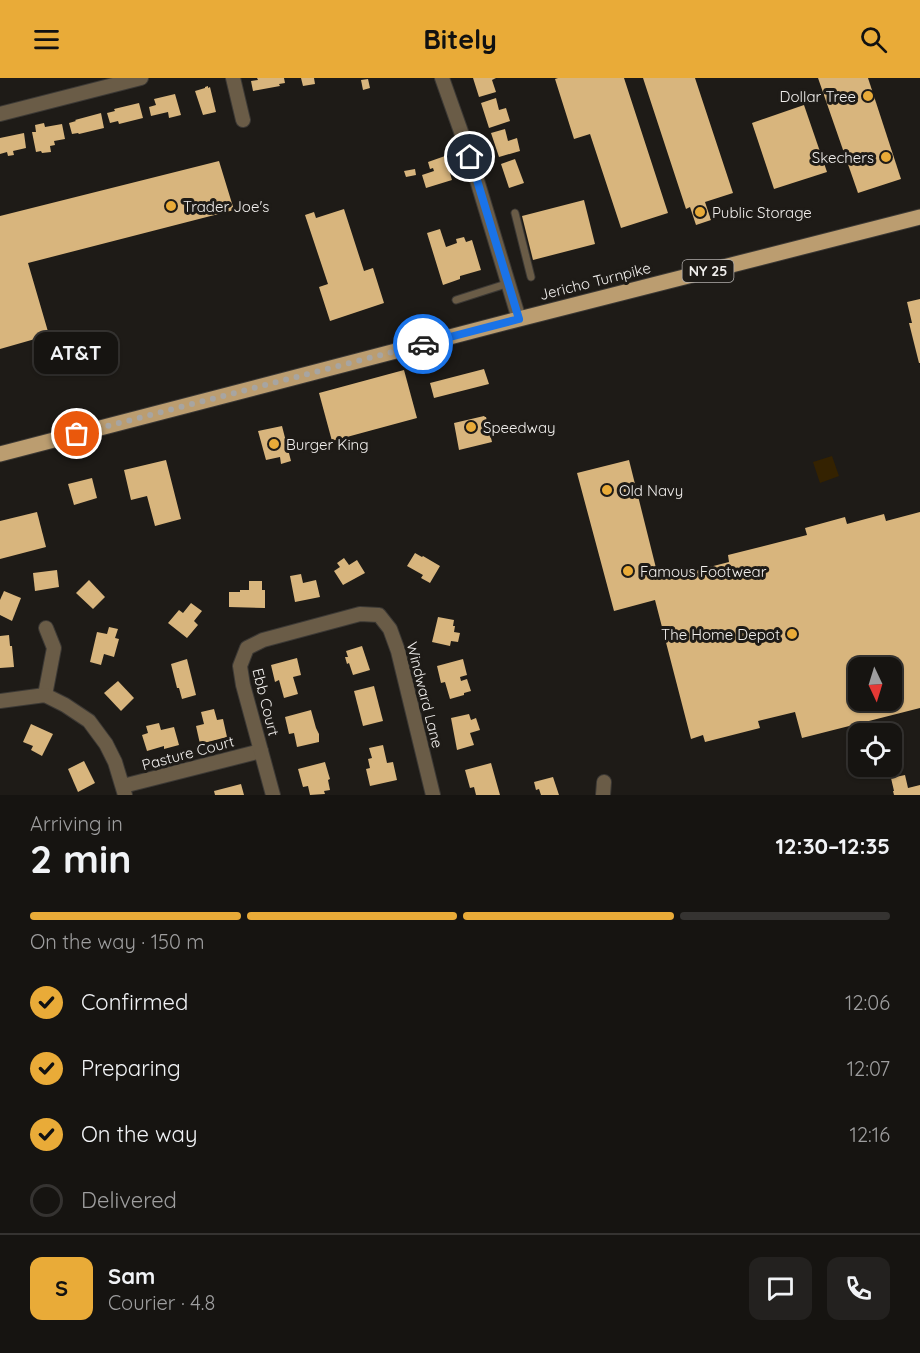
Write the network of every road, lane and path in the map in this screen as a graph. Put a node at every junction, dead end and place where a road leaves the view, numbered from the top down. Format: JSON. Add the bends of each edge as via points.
{"nodes":[{"id":1,"x":139,"y":78,"type":"edge"},
{"id":2,"x":233,"y":78,"type":"edge"},
{"id":3,"x":442,"y":78,"type":"edge"},
{"id":4,"x":0,"y":114,"type":"edge"},
{"id":5,"x":243,"y":120,"type":"dead end"},
{"id":6,"x":515,"y":213,"type":"dead end"},
{"id":7,"x":920,"y":217,"type":"edge"},
{"id":8,"x":531,"y":277,"type":"dead end"},
{"id":9,"x":509,"y":282,"type":"junction"},
{"id":10,"x":456,"y":300,"type":"dead end"},
{"id":11,"x":519,"y":319,"type":"junction"},
{"id":12,"x":0,"y":453,"type":"edge"},
{"id":13,"x":46,"y":628,"type":"dead end"},
{"id":14,"x":301,"y":629,"type":"joint"},
{"id":15,"x":45,"y":695,"type":"junction"},
{"id":16,"x":0,"y":701,"type":"edge"},
{"id":17,"x":261,"y":751,"type":"junction"},
{"id":18,"x":124,"y":791,"type":"edge"},
{"id":19,"x":273,"y":795,"type":"edge"},
{"id":20,"x":433,"y":795,"type":"edge"}],
"edges":[{"from":1,"to":4,"type":"street"},
{"from":2,"to":5,"type":"street"},
{"from":3,"to":9,"type":"street"},
{"from":6,"to":8,"type":"lane"},
{"from":7,"to":11,"type":"main road","name":"Jericho Turnpike","number":"NY 25"},
{"from":9,"to":10,"type":"lane"},
{"from":9,"to":11,"type":"street"},
{"from":11,"to":12,"type":"main road","name":"Jericho Turnpike","number":"NY 25"},
{"from":13,"to":15,"type":"street","via":[[54,648]]},
{"from":14,"to":17,"type":"street","name":"Ebb Court","via":[[247,648],[240,666]]},
{"from":14,"to":20,"type":"street","name":"Windward Lane","via":[[360,614],[379,615],[385,622],[398,651]]},
{"from":15,"to":16,"type":"street"},
{"from":15,"to":18,"type":"street","via":[[89,721],[106,744]]},
{"from":17,"to":18,"type":"street","name":"Pasture Court"},
{"from":17,"to":19,"type":"street","name":"Ebb Court"}]}
